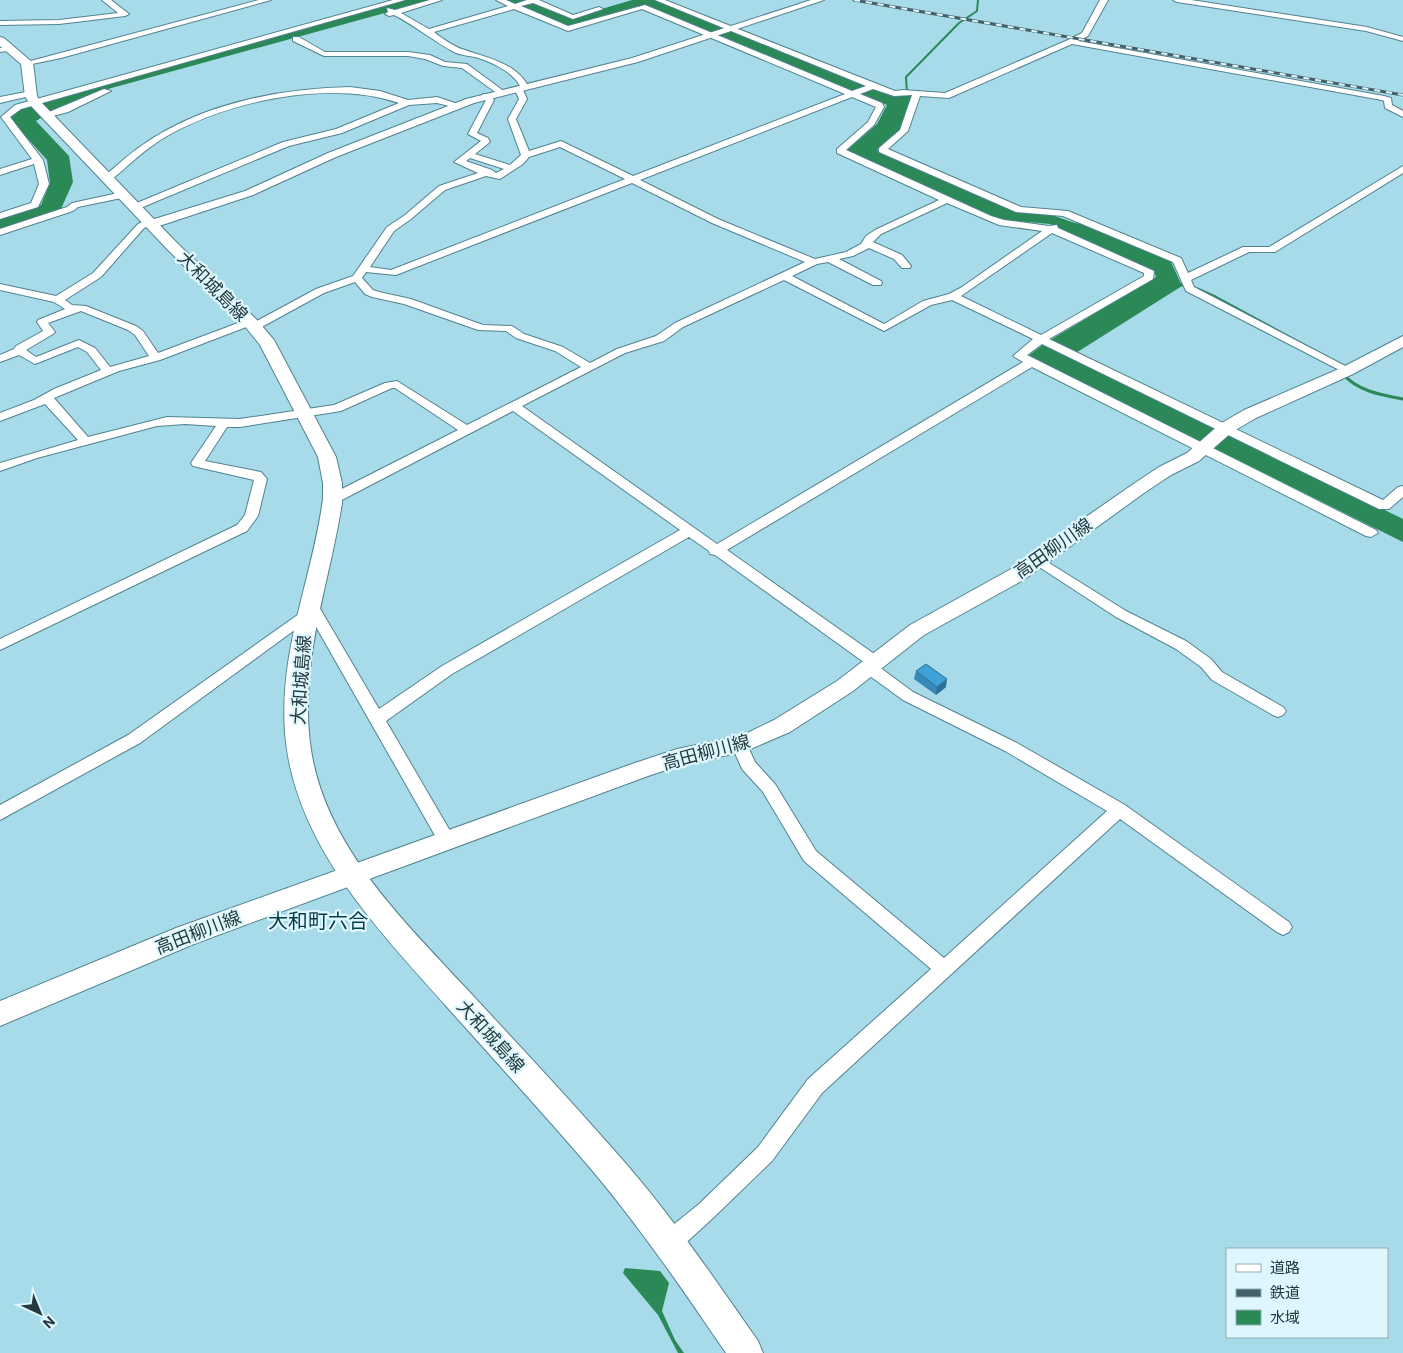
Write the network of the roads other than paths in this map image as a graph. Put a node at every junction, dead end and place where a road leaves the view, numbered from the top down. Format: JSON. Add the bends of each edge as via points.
{"nodes":[{"id":1,"x":106,"y":0,"type":"edge"},
{"id":2,"x":267,"y":0,"type":"edge"},
{"id":3,"x":366,"y":0,"type":"edge"},
{"id":4,"x":402,"y":0,"type":"edge"},
{"id":5,"x":438,"y":0,"type":"edge"},
{"id":6,"x":500,"y":0,"type":"edge"},
{"id":7,"x":534,"y":0,"type":"edge"},
{"id":8,"x":659,"y":0,"type":"edge"},
{"id":9,"x":820,"y":0,"type":"edge"},
{"id":10,"x":1104,"y":0,"type":"edge"},
{"id":11,"x":1177,"y":0,"type":"edge"},
{"id":12,"x":380,"y":6,"type":"junction"},
{"id":13,"x":515,"y":6,"type":"junction"},
{"id":14,"x":610,"y":6,"type":"dead end"},
{"id":15,"x":394,"y":12,"type":"junction"},
{"id":16,"x":376,"y":17,"type":"dead end"},
{"id":17,"x":98,"y":18,"type":"junction"},
{"id":18,"x":0,"y":23,"type":"edge"},
{"id":19,"x":104,"y":26,"type":"dead end"},
{"id":20,"x":730,"y":29,"type":"junction"},
{"id":21,"x":427,"y":32,"type":"junction"},
{"id":22,"x":111,"y":33,"type":"dead end"},
{"id":23,"x":314,"y":34,"type":"dead end"},
{"id":24,"x":711,"y":35,"type":"junction"},
{"id":25,"x":1403,"y":39,"type":"edge"},
{"id":26,"x":296,"y":40,"type":"junction"},
{"id":27,"x":117,"y":41,"type":"junction"},
{"id":28,"x":286,"y":42,"type":"dead end"},
{"id":29,"x":1071,"y":42,"type":"junction"},
{"id":30,"x":3,"y":46,"type":"edge"},
{"id":31,"x":27,"y":63,"type":"junction"},
{"id":32,"x":165,"y":75,"type":"dead end"},
{"id":33,"x":873,"y":86,"type":"junction"},
{"id":34,"x":521,"y":87,"type":"junction"},
{"id":35,"x":501,"y":92,"type":"junction"},
{"id":36,"x":852,"y":94,"type":"junction"},
{"id":37,"x":917,"y":94,"type":"junction"},
{"id":38,"x":486,"y":96,"type":"junction"},
{"id":39,"x":0,"y":100,"type":"edge"},
{"id":40,"x":407,"y":103,"type":"junction"},
{"id":41,"x":37,"y":104,"type":"junction"},
{"id":42,"x":457,"y":105,"type":"junction"},
{"id":43,"x":1403,"y":114,"type":"edge"},
{"id":44,"x":468,"y":155,"type":"junction"},
{"id":45,"x":526,"y":156,"type":"junction"},
{"id":46,"x":38,"y":160,"type":"junction"},
{"id":47,"x":508,"y":167,"type":"junction"},
{"id":48,"x":1403,"y":169,"type":"edge"},
{"id":49,"x":0,"y":172,"type":"edge"},
{"id":50,"x":486,"y":173,"type":"junction"},
{"id":51,"x":108,"y":178,"type":"junction"},
{"id":52,"x":632,"y":180,"type":"junction"},
{"id":53,"x":946,"y":200,"type":"junction"},
{"id":54,"x":129,"y":201,"type":"junction"},
{"id":55,"x":0,"y":216,"type":"edge"},
{"id":56,"x":1076,"y":218,"type":"junction"},
{"id":57,"x":151,"y":223,"type":"junction"},
{"id":58,"x":1051,"y":228,"type":"junction"},
{"id":59,"x":1,"y":230,"type":"edge"},
{"id":60,"x":867,"y":243,"type":"junction"},
{"id":61,"x":829,"y":258,"type":"junction"},
{"id":62,"x":814,"y":262,"type":"junction"},
{"id":63,"x":906,"y":266,"type":"dead end"},
{"id":64,"x":360,"y":274,"type":"junction"},
{"id":65,"x":784,"y":276,"type":"junction"},
{"id":66,"x":1186,"y":278,"type":"junction"},
{"id":67,"x":877,"y":283,"type":"dead end"},
{"id":68,"x":0,"y":287,"type":"edge"},
{"id":69,"x":953,"y":296,"type":"junction"},
{"id":70,"x":58,"y":300,"type":"junction"},
{"id":71,"x":78,"y":308,"type":"junction"},
{"id":72,"x":252,"y":324,"type":"junction"},
{"id":73,"x":1041,"y":339,"type":"junction"},
{"id":74,"x":1403,"y":341,"type":"edge"},
{"id":75,"x":20,"y":351,"type":"junction"},
{"id":76,"x":156,"y":358,"type":"junction"},
{"id":77,"x":0,"y":359,"type":"edge"},
{"id":78,"x":1032,"y":362,"type":"junction"},
{"id":79,"x":589,"y":367,"type":"junction"},
{"id":80,"x":108,"y":372,"type":"junction"},
{"id":81,"x":1347,"y":372,"type":"junction"},
{"id":82,"x":47,"y":398,"type":"junction"},
{"id":83,"x":514,"y":406,"type":"junction"},
{"id":84,"x":306,"y":414,"type":"junction"},
{"id":85,"x":0,"y":417,"type":"edge"},
{"id":86,"x":224,"y":424,"type":"junction"},
{"id":87,"x":1225,"y":430,"type":"junction"},
{"id":88,"x":467,"y":431,"type":"junction"},
{"id":89,"x":86,"y":442,"type":"junction"},
{"id":90,"x":1205,"y":447,"type":"junction"},
{"id":91,"x":0,"y":467,"type":"edge"},
{"id":92,"x":1403,"y":490,"type":"edge"},
{"id":93,"x":333,"y":498,"type":"junction"},
{"id":94,"x":689,"y":531,"type":"junction"},
{"id":95,"x":1371,"y":533,"type":"dead end"},
{"id":96,"x":716,"y":550,"type":"junction"},
{"id":97,"x":1038,"y":560,"type":"junction"},
{"id":98,"x":309,"y":608,"type":"junction"},
{"id":99,"x":0,"y":645,"type":"edge"},
{"id":100,"x":872,"y":665,"type":"junction"},
{"id":101,"x":1278,"y":711,"type":"dead end"},
{"id":102,"x":378,"y":718,"type":"junction"},
{"id":103,"x":739,"y":744,"type":"junction"},
{"id":104,"x":1119,"y":810,"type":"junction"},
{"id":105,"x":0,"y":813,"type":"edge"},
{"id":106,"x":447,"y":841,"type":"junction"},
{"id":107,"x":352,"y":876,"type":"junction"},
{"id":108,"x":1283,"y":928,"type":"dead end"},
{"id":109,"x":944,"y":969,"type":"junction"},
{"id":110,"x":0,"y":1014,"type":"edge"},
{"id":111,"x":670,"y":1242,"type":"junction"},
{"id":112,"x":746,"y":1353,"type":"edge"}],
"edges":[{"from":1,"to":17,"type":"street","via":[[126,14]]},
{"from":2,"to":27,"type":"street"},
{"from":3,"to":12,"type":"street"},
{"from":4,"to":12,"type":"street"},
{"from":5,"to":15,"type":"street"},
{"from":6,"to":13,"type":"street"},
{"from":7,"to":13,"type":"street"},
{"from":7,"to":14,"type":"street","via":[[573,17]]},
{"from":8,"to":20,"type":"street"},
{"from":9,"to":20,"type":"street"},
{"from":10,"to":29,"type":"street","via":[[1085,34]]},
{"from":11,"to":25,"type":"street","via":[[1367,29]]},
{"from":12,"to":15,"type":"street"},
{"from":12,"to":41,"type":"street"},
{"from":13,"to":21,"type":"street"},
{"from":13,"to":24,"type":"street","via":[[568,29],[642,7]]},
{"from":15,"to":16,"type":"street"},
{"from":15,"to":21,"type":"street"},
{"from":17,"to":18,"type":"street"},
{"from":17,"to":19,"type":"street"},
{"from":20,"to":24,"type":"street"},
{"from":20,"to":33,"type":"street"},
{"from":21,"to":34,"type":"street","via":[[461,52],[480,56],[507,69],[520,80]]},
{"from":22,"to":27,"type":"street"},
{"from":23,"to":26,"type":"street"},
{"from":24,"to":34,"type":"street","via":[[614,66]]},
{"from":24,"to":36,"type":"street"},
{"from":26,"to":28,"type":"street"},
{"from":26,"to":35,"type":"street","via":[[324,54],[408,54],[464,66]]},
{"from":27,"to":31,"type":"street"},
{"from":29,"to":37,"type":"street","via":[[946,96]]},
{"from":29,"to":43,"type":"street","via":[[1384,98],[1388,100],[1388,106]]},
{"from":30,"to":31,"type":"main road"},
{"from":31,"to":41,"type":"main road"},
{"from":32,"to":41,"type":"street","via":[[100,93],[65,110]]},
{"from":33,"to":36,"type":"street"},
{"from":33,"to":37,"type":"street","via":[[894,94]]},
{"from":34,"to":35,"type":"street"},
{"from":34,"to":45,"type":"street","via":[[523,99],[512,120]]},
{"from":35,"to":38,"type":"street"},
{"from":36,"to":52,"type":"street"},
{"from":36,"to":53,"type":"street","via":[[880,107],[871,123],[840,151]]},
{"from":37,"to":56,"type":"street","via":[[904,131],[882,150],[1019,210],[1065,213]]},
{"from":38,"to":42,"type":"street"},
{"from":38,"to":44,"type":"street","via":[[490,100],[472,134],[486,142]]},
{"from":39,"to":41,"type":"street"},
{"from":40,"to":42,"type":"street","via":[[437,100]]},
{"from":40,"to":51,"type":"street","via":[[388,96],[350,91],[310,90],[276,95],[189,122],[160,136]]},
{"from":40,"to":54,"type":"street","via":[[339,131],[294,142]]},
{"from":41,"to":46,"type":"street","via":[[18,107],[5,117]]},
{"from":41,"to":51,"type":"main road","name":"大和城島線"},
{"from":42,"to":57,"type":"street","via":[[332,155],[249,193]]},
{"from":44,"to":47,"type":"street"},
{"from":44,"to":50,"type":"street","via":[[459,162]]},
{"from":45,"to":47,"type":"street"},
{"from":45,"to":52,"type":"street","via":[[560,144]]},
{"from":46,"to":49,"type":"street"},
{"from":46,"to":55,"type":"street","via":[[44,184],[35,205]]},
{"from":47,"to":50,"type":"street"},
{"from":48,"to":66,"type":"street","via":[[1270,250],[1247,250]]},
{"from":50,"to":64,"type":"street","via":[[455,182],[431,196],[408,218],[390,229]]},
{"from":51,"to":54,"type":"main road","name":"大和城島線"},
{"from":52,"to":62,"type":"street","via":[[715,222]]},
{"from":52,"to":64,"type":"street","via":[[392,273]]},
{"from":53,"to":58,"type":"street","via":[[1002,223]]},
{"from":53,"to":60,"type":"street","via":[[878,232]]},
{"from":54,"to":57,"type":"main road","name":"大和城島線"},
{"from":54,"to":59,"type":"street","via":[[75,205]]},
{"from":56,"to":58,"type":"street"},
{"from":56,"to":66,"type":"street","via":[[1177,260]]},
{"from":57,"to":70,"type":"street","via":[[141,226],[97,275]]},
{"from":57,"to":72,"type":"main road","name":"大和城島線"},
{"from":58,"to":69,"type":"street"},
{"from":58,"to":73,"type":"street","via":[[1149,272],[1150,277]]},
{"from":60,"to":61,"type":"street","via":[[848,254]]},
{"from":60,"to":63,"type":"street","via":[[898,257]]},
{"from":61,"to":62,"type":"street"},
{"from":61,"to":67,"type":"street"},
{"from":62,"to":65,"type":"street"},
{"from":64,"to":72,"type":"street"},
{"from":64,"to":79,"type":"street","via":[[369,292],[376,295],[482,328],[508,328],[520,336],[559,349]]},
{"from":65,"to":69,"type":"street","via":[[884,328],[927,303]]},
{"from":65,"to":79,"type":"street","via":[[679,325],[658,340],[622,351]]},
{"from":66,"to":81,"type":"street","via":[[1190,289]]},
{"from":68,"to":70,"type":"street"},
{"from":69,"to":73,"type":"street"},
{"from":70,"to":71,"type":"street","via":[[70,308]]},
{"from":71,"to":75,"type":"street","via":[[42,322],[49,332],[20,348]]},
{"from":71,"to":76,"type":"street","via":[[132,328]]},
{"from":72,"to":76,"type":"street"},
{"from":72,"to":84,"type":"main road","name":"大和城島線","via":[[268,344]]},
{"from":73,"to":78,"type":"street","via":[[1019,356]]},
{"from":73,"to":87,"type":"street"},
{"from":74,"to":81,"type":"main road","name":"高田柳川線"},
{"from":75,"to":77,"type":"street"},
{"from":75,"to":80,"type":"street","via":[[35,361],[79,343],[91,350]]},
{"from":76,"to":80,"type":"street"},
{"from":78,"to":90,"type":"street"},
{"from":78,"to":96,"type":"street"},
{"from":79,"to":83,"type":"street"},
{"from":80,"to":82,"type":"street"},
{"from":81,"to":87,"type":"main road","name":"高田柳川線","via":[[1250,414]]},
{"from":82,"to":85,"type":"street"},
{"from":82,"to":89,"type":"street"},
{"from":83,"to":88,"type":"street"},
{"from":83,"to":94,"type":"street"},
{"from":84,"to":86,"type":"street"},
{"from":84,"to":88,"type":"street","via":[[337,408],[397,384]]},
{"from":84,"to":93,"type":"main road","name":"大和城島線","via":[[327,457]]},
{"from":86,"to":89,"type":"street","via":[[208,420],[167,421]]},
{"from":86,"to":99,"type":"street","via":[[197,463],[257,475],[261,479],[251,516],[242,528]]},
{"from":87,"to":90,"type":"main road","name":"高田柳川線"},
{"from":87,"to":92,"type":"street","via":[[1384,506]]},
{"from":88,"to":93,"type":"street"},
{"from":89,"to":91,"type":"street"},
{"from":90,"to":95,"type":"street"},
{"from":90,"to":97,"type":"main road","name":"高田柳川線","via":[[1138,489]]},
{"from":93,"to":98,"type":"main road","name":"大和城島線"},
{"from":94,"to":96,"type":"street"},
{"from":94,"to":102,"type":"street","via":[[447,670]]},
{"from":96,"to":100,"type":"street"},
{"from":97,"to":100,"type":"main road","name":"高田柳川線","via":[[917,630]]},
{"from":97,"to":101,"type":"street","via":[[1121,614],[1180,645],[1218,676]]},
{"from":98,"to":102,"type":"street"},
{"from":98,"to":105,"type":"street","via":[[134,739]]},
{"from":98,"to":107,"type":"main road","name":"大和城島線","via":[[298,667],[296,729],[310,795],[326,833]]},
{"from":100,"to":103,"type":"main road","name":"高田柳川線","via":[[782,726]]},
{"from":100,"to":104,"type":"street","via":[[908,696],[1010,747]]},
{"from":102,"to":106,"type":"street"},
{"from":103,"to":106,"type":"main road","name":"高田柳川線","via":[[640,770]]},
{"from":103,"to":109,"type":"street","via":[[748,765],[770,788],[810,856]]},
{"from":104,"to":108,"type":"street"},
{"from":104,"to":109,"type":"street"},
{"from":106,"to":107,"type":"main road","name":"高田柳川線"},
{"from":107,"to":110,"type":"main road","name":"高田柳川線","via":[[186,936]]},
{"from":107,"to":111,"type":"main road","name":"大和城島線","via":[[605,1162]]},
{"from":109,"to":111,"type":"street","via":[[816,1086],[765,1154]]},
{"from":111,"to":112,"type":"main road","name":"大和城島線"}]}
